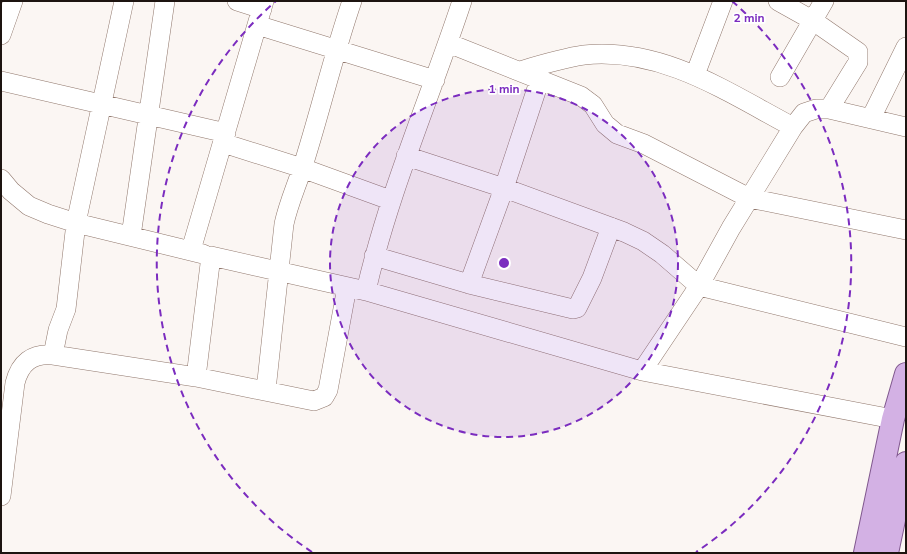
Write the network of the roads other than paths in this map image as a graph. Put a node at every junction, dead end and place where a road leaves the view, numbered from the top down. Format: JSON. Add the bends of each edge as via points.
{"nodes":[{"id":1,"x":13,"y":1,"type":"edge"},
{"id":2,"x":124,"y":1,"type":"edge"},
{"id":3,"x":165,"y":1,"type":"edge"},
{"id":4,"x":237,"y":1,"type":"edge"},
{"id":5,"x":352,"y":1,"type":"edge"},
{"id":6,"x":462,"y":1,"type":"edge"},
{"id":7,"x":723,"y":1,"type":"edge"},
{"id":8,"x":778,"y":1,"type":"edge"},
{"id":9,"x":824,"y":1,"type":"edge"},
{"id":10,"x":261,"y":12,"type":"edge"},
{"id":11,"x":812,"y":20,"type":"junction"},
{"id":12,"x":1,"y":35,"type":"edge"},
{"id":13,"x":448,"y":43,"type":"junction"},
{"id":14,"x":906,"y":47,"type":"edge"},
{"id":15,"x":335,"y":51,"type":"junction"},
{"id":16,"x":520,"y":71,"type":"junction"},
{"id":17,"x":696,"y":75,"type":"junction"},
{"id":18,"x":780,"y":77,"type":"dead end"},
{"id":19,"x":540,"y":79,"type":"junction"},
{"id":20,"x":435,"y":80,"type":"junction"},
{"id":21,"x":1,"y":81,"type":"edge"},
{"id":22,"x":100,"y":103,"type":"junction"},
{"id":23,"x":829,"y":109,"type":"junction"},
{"id":24,"x":148,"y":114,"type":"junction"},
{"id":25,"x":871,"y":118,"type":"junction"},
{"id":26,"x":906,"y":126,"type":"edge"},
{"id":27,"x":793,"y":127,"type":"junction"},
{"id":28,"x":224,"y":138,"type":"junction"},
{"id":29,"x":406,"y":156,"type":"junction"},
{"id":30,"x":302,"y":168,"type":"junction"},
{"id":31,"x":1,"y":179,"type":"edge"},
{"id":32,"x":504,"y":188,"type":"junction"},
{"id":33,"x":749,"y":198,"type":"junction"},
{"id":34,"x":390,"y":200,"type":"junction"},
{"id":35,"x":76,"y":223,"type":"junction"},
{"id":36,"x":612,"y":228,"type":"junction"},
{"id":37,"x":906,"y":230,"type":"edge"},
{"id":38,"x":131,"y":236,"type":"junction"},
{"id":39,"x":191,"y":250,"type":"junction"},
{"id":40,"x":211,"y":256,"type":"junction"},
{"id":41,"x":374,"y":256,"type":"junction"},
{"id":42,"x":279,"y":270,"type":"junction"},
{"id":43,"x":469,"y":284,"type":"junction"},
{"id":44,"x":699,"y":286,"type":"junction"},
{"id":45,"x":347,"y":287,"type":"junction"},
{"id":46,"x":366,"y":291,"type":"junction"},
{"id":47,"x":906,"y":337,"type":"edge"},
{"id":48,"x":54,"y":355,"type":"junction"},
{"id":49,"x":642,"y":371,"type":"junction"},
{"id":50,"x":906,"y":374,"type":"edge"},
{"id":51,"x":196,"y":378,"type":"junction"},
{"id":52,"x":266,"y":390,"type":"junction"},
{"id":53,"x":893,"y":419,"type":"junction"},
{"id":54,"x":906,"y":463,"type":"edge"},
{"id":55,"x":1,"y":496,"type":"edge"},
{"id":56,"x":865,"y":553,"type":"edge"},
{"id":57,"x":887,"y":553,"type":"edge"}],
"edges":[{"from":1,"to":12,"type":"street"},
{"from":2,"to":22,"type":"street"},
{"from":3,"to":24,"type":"street"},
{"from":4,"to":10,"type":"street"},
{"from":5,"to":15,"type":"street"},
{"from":6,"to":13,"type":"street"},
{"from":7,"to":17,"type":"street"},
{"from":8,"to":11,"type":"street"},
{"from":9,"to":11,"type":"street"},
{"from":10,"to":15,"type":"street"},
{"from":10,"to":28,"type":"street"},
{"from":11,"to":18,"type":"street"},
{"from":11,"to":23,"type":"street","via":[[859,54],[858,62]]},
{"from":13,"to":16,"type":"street"},
{"from":13,"to":20,"type":"street"},
{"from":14,"to":25,"type":"street"},
{"from":15,"to":20,"type":"street"},
{"from":15,"to":30,"type":"street"},
{"from":16,"to":17,"type":"street","via":[[583,56],[600,55],[651,60]]},
{"from":16,"to":19,"type":"street"},
{"from":17,"to":27,"type":"street"},
{"from":19,"to":32,"type":"street"},
{"from":19,"to":33,"type":"street","via":[[586,100],[617,134],[644,144]]},
{"from":20,"to":29,"type":"street"},
{"from":21,"to":22,"type":"street"},
{"from":22,"to":24,"type":"street"},
{"from":22,"to":35,"type":"street"},
{"from":23,"to":25,"type":"street"},
{"from":23,"to":27,"type":"street","via":[[816,109],[804,113]]},
{"from":24,"to":28,"type":"street"},
{"from":24,"to":38,"type":"street"},
{"from":25,"to":26,"type":"street"},
{"from":27,"to":33,"type":"street"},
{"from":28,"to":30,"type":"street"},
{"from":28,"to":39,"type":"street"},
{"from":29,"to":32,"type":"street"},
{"from":29,"to":34,"type":"street"},
{"from":30,"to":34,"type":"street"},
{"from":30,"to":42,"type":"street","via":[[288,205]]},
{"from":31,"to":35,"type":"street","via":[[29,206]]},
{"from":32,"to":36,"type":"street"},
{"from":32,"to":43,"type":"street"},
{"from":33,"to":37,"type":"street"},
{"from":33,"to":44,"type":"street"},
{"from":34,"to":41,"type":"street"},
{"from":35,"to":38,"type":"street"},
{"from":35,"to":48,"type":"street","via":[[66,309],[58,330]]},
{"from":36,"to":43,"type":"street","via":[[577,308],[568,309]]},
{"from":36,"to":44,"type":"street","via":[[662,254]]},
{"from":38,"to":39,"type":"street"},
{"from":39,"to":40,"type":"street"},
{"from":40,"to":42,"type":"street"},
{"from":40,"to":51,"type":"street"},
{"from":41,"to":43,"type":"street"},
{"from":41,"to":46,"type":"street"},
{"from":42,"to":45,"type":"street"},
{"from":42,"to":52,"type":"street"},
{"from":44,"to":47,"type":"street"},
{"from":44,"to":49,"type":"street"},
{"from":45,"to":46,"type":"street"},
{"from":45,"to":52,"type":"street","via":[[329,386],[324,397],[310,401]]},
{"from":46,"to":49,"type":"street"},
{"from":48,"to":51,"type":"street"},
{"from":48,"to":55,"type":"street","via":[[42,354],[32,357],[23,364],[18,373]]},
{"from":49,"to":53,"type":"street"},
{"from":50,"to":53,"type":"main road"},
{"from":51,"to":52,"type":"street"},
{"from":53,"to":56,"type":"main road"},
{"from":54,"to":57,"type":"main road"}]}
